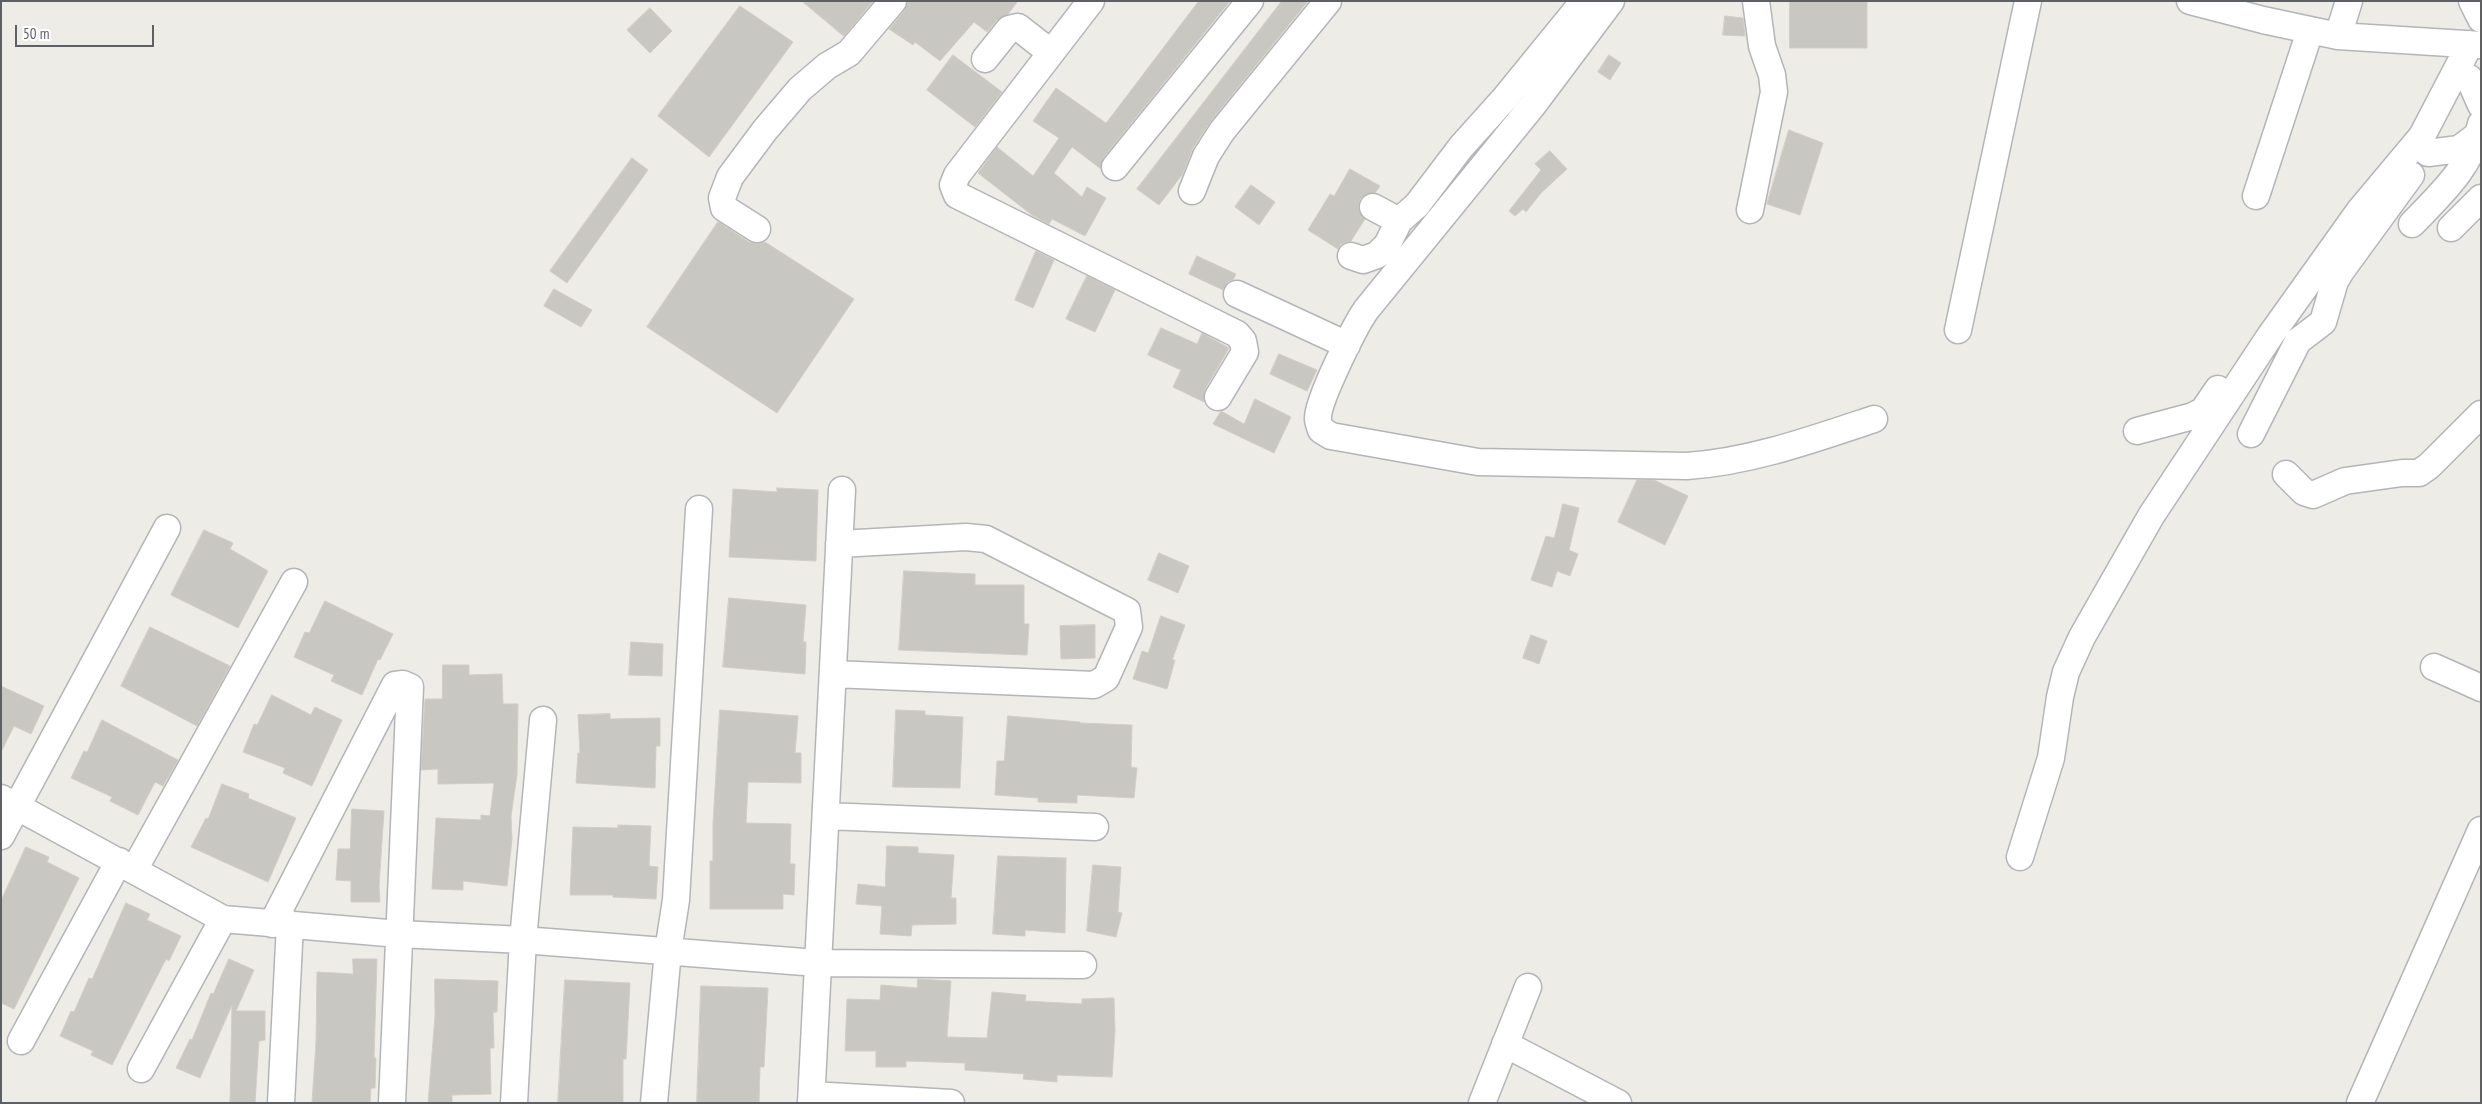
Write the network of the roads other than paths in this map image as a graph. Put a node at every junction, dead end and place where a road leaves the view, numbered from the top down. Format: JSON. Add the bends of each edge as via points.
{"nodes":[{"id":1,"x":893,"y":1,"type":"edge"},
{"id":2,"x":1091,"y":1,"type":"edge"},
{"id":3,"x":1250,"y":1,"type":"edge"},
{"id":4,"x":1328,"y":1,"type":"edge"},
{"id":5,"x":1584,"y":1,"type":"edge"},
{"id":6,"x":1611,"y":1,"type":"edge"},
{"id":7,"x":1756,"y":1,"type":"edge"},
{"id":8,"x":2028,"y":1,"type":"edge"},
{"id":9,"x":2190,"y":1,"type":"edge"},
{"id":10,"x":2349,"y":1,"type":"edge"},
{"id":11,"x":2472,"y":1,"type":"edge"},
{"id":12,"x":2266,"y":11,"type":"edge"},
{"id":13,"x":2481,"y":19,"type":"edge"},
{"id":14,"x":2310,"y":30,"type":"junction"},
{"id":15,"x":2338,"y":36,"type":"junction"},
{"id":16,"x":2472,"y":46,"type":"edge"},
{"id":17,"x":1050,"y":52,"type":"junction"},
{"id":18,"x":985,"y":59,"type":"dead end"},
{"id":19,"x":2469,"y":78,"type":"junction"},
{"id":20,"x":2481,"y":105,"type":"edge"},
{"id":21,"x":2480,"y":129,"type":"edge"},
{"id":22,"x":2428,"y":153,"type":"junction"},
{"id":23,"x":1116,"y":167,"type":"dead end"},
{"id":24,"x":1192,"y":190,"type":"dead end"},
{"id":25,"x":2256,"y":196,"type":"dead end"},
{"id":26,"x":2481,"y":198,"type":"edge"},
{"id":27,"x":1372,"y":207,"type":"dead end"},
{"id":28,"x":1750,"y":210,"type":"dead end"},
{"id":29,"x":1399,"y":221,"type":"junction"},
{"id":30,"x":2412,"y":224,"type":"dead end"},
{"id":31,"x":2451,"y":228,"type":"dead end"},
{"id":32,"x":757,"y":229,"type":"dead end"},
{"id":33,"x":1351,"y":256,"type":"dead end"},
{"id":34,"x":1237,"y":294,"type":"dead end"},
{"id":35,"x":1958,"y":330,"type":"dead end"},
{"id":36,"x":1347,"y":345,"type":"junction"},
{"id":37,"x":1218,"y":397,"type":"dead end"},
{"id":38,"x":2481,"y":414,"type":"edge"},
{"id":39,"x":1874,"y":420,"type":"dead end"},
{"id":40,"x":2137,"y":431,"type":"dead end"},
{"id":41,"x":2251,"y":434,"type":"dead end"},
{"id":42,"x":2286,"y":474,"type":"dead end"},
{"id":43,"x":842,"y":490,"type":"dead end"},
{"id":44,"x":699,"y":509,"type":"dead end"},
{"id":45,"x":167,"y":528,"type":"dead end"},
{"id":46,"x":839,"y":544,"type":"junction"},
{"id":47,"x":294,"y":582,"type":"dead end"},
{"id":48,"x":2434,"y":667,"type":"dead end"},
{"id":49,"x":833,"y":674,"type":"junction"},
{"id":50,"x":2481,"y":688,"type":"edge"},
{"id":51,"x":543,"y":720,"type":"dead end"},
{"id":52,"x":9,"y":803,"type":"edge"},
{"id":53,"x":826,"y":816,"type":"junction"},
{"id":54,"x":1095,"y":827,"type":"dead end"},
{"id":55,"x":2481,"y":830,"type":"edge"},
{"id":56,"x":1,"y":836,"type":"edge"},
{"id":57,"x":2020,"y":857,"type":"dead end"},
{"id":58,"x":127,"y":865,"type":"junction"},
{"id":59,"x":223,"y":919,"type":"junction"},
{"id":60,"x":281,"y":924,"type":"junction"},
{"id":61,"x":399,"y":934,"type":"junction"},
{"id":62,"x":523,"y":940,"type":"junction"},
{"id":63,"x":668,"y":951,"type":"junction"},
{"id":64,"x":817,"y":962,"type":"junction"},
{"id":65,"x":1083,"y":965,"type":"dead end"},
{"id":66,"x":1528,"y":987,"type":"dead end"},
{"id":67,"x":21,"y":1041,"type":"dead end"},
{"id":68,"x":1505,"y":1044,"type":"junction"},
{"id":69,"x":141,"y":1069,"type":"dead end"},
{"id":70,"x":812,"y":1099,"type":"edge"},
{"id":71,"x":281,"y":1103,"type":"edge"},
{"id":72,"x":392,"y":1103,"type":"edge"},
{"id":73,"x":514,"y":1103,"type":"edge"},
{"id":74,"x":654,"y":1103,"type":"edge"},
{"id":75,"x":951,"y":1103,"type":"edge"},
{"id":76,"x":1482,"y":1103,"type":"edge"},
{"id":77,"x":1618,"y":1103,"type":"edge"},
{"id":78,"x":2360,"y":1103,"type":"edge"}],
"edges":[{"from":1,"to":32,"type":"street","via":[[849,53],[827,66],[800,89],[730,177],[722,198],[724,208]]},
{"from":2,"to":17,"type":"street"},
{"from":3,"to":23,"type":"street"},
{"from":4,"to":24,"type":"street","via":[[1222,131],[1206,156]]},
{"from":5,"to":29,"type":"street","via":[[1461,147],[1417,205]]},
{"from":6,"to":36,"type":"street","via":[[1533,105],[1375,298],[1355,326]]},
{"from":7,"to":28,"type":"street","via":[[1762,46],[1774,92]]},
{"from":8,"to":35,"type":"street"},
{"from":9,"to":12,"type":"street"},
{"from":10,"to":15,"type":"street"},
{"from":11,"to":13,"type":"street"},
{"from":12,"to":14,"type":"street"},
{"from":14,"to":15,"type":"street"},
{"from":14,"to":25,"type":"street"},
{"from":15,"to":16,"type":"street"},
{"from":16,"to":19,"type":"street"},
{"from":16,"to":40,"type":"street","via":[[2442,75],[2380,169],[2298,266],[2203,410],[2194,416]]},
{"from":16,"to":57,"type":"street","via":[[2422,136],[2360,210],[2270,336],[2151,516],[2082,637],[2066,672],[2051,758]]},
{"from":17,"to":18,"type":"street","via":[[1018,27],[1009,28]]},
{"from":17,"to":37,"type":"street","via":[[957,175],[953,185],[958,195],[1237,334],[1243,341],[1245,352]]},
{"from":19,"to":20,"type":"street"},
{"from":19,"to":22,"type":"street","via":[[2452,116]]},
{"from":21,"to":22,"type":"street","via":[[2459,149]]},
{"from":21,"to":30,"type":"street","via":[[2475,148],[2465,164]]},
{"from":22,"to":41,"type":"street","via":[[2341,271],[2323,322],[2298,341]]},
{"from":26,"to":31,"type":"street"},
{"from":27,"to":29,"type":"street"},
{"from":29,"to":33,"type":"street","via":[[1387,245],[1377,255],[1363,260]]},
{"from":34,"to":36,"type":"street"},
{"from":36,"to":39,"type":"street","via":[[1322,401],[1318,418],[1321,430],[1331,436],[1478,462],[1716,464]]},
{"from":38,"to":42,"type":"street","via":[[2419,473],[2345,482],[2313,495],[2304,492]]},
{"from":43,"to":46,"type":"street"},
{"from":44,"to":63,"type":"street","via":[[676,900]]},
{"from":45,"to":52,"type":"street"},
{"from":46,"to":49,"type":"street"},
{"from":46,"to":49,"type":"street","via":[[986,539],[1127,611],[1129,627],[1106,678],[1094,685]]},
{"from":47,"to":58,"type":"street"},
{"from":48,"to":50,"type":"street"},
{"from":49,"to":53,"type":"street"},
{"from":51,"to":62,"type":"street"},
{"from":52,"to":56,"type":"street"},
{"from":52,"to":58,"type":"street"},
{"from":53,"to":54,"type":"street"},
{"from":53,"to":64,"type":"street"},
{"from":55,"to":78,"type":"street"},
{"from":58,"to":59,"type":"street"},
{"from":58,"to":67,"type":"street"},
{"from":59,"to":60,"type":"street"},
{"from":59,"to":69,"type":"street"},
{"from":60,"to":61,"type":"street"},
{"from":60,"to":61,"type":"street","via":[[395,685],[403,684],[410,687]]},
{"from":60,"to":71,"type":"street"},
{"from":61,"to":62,"type":"street"},
{"from":61,"to":72,"type":"street"},
{"from":62,"to":63,"type":"street"},
{"from":62,"to":73,"type":"street"},
{"from":63,"to":64,"type":"street"},
{"from":63,"to":74,"type":"street"},
{"from":64,"to":65,"type":"street"},
{"from":64,"to":70,"type":"street"},
{"from":66,"to":68,"type":"street"},
{"from":68,"to":76,"type":"street"},
{"from":68,"to":77,"type":"street"},
{"from":70,"to":75,"type":"street"}]}
